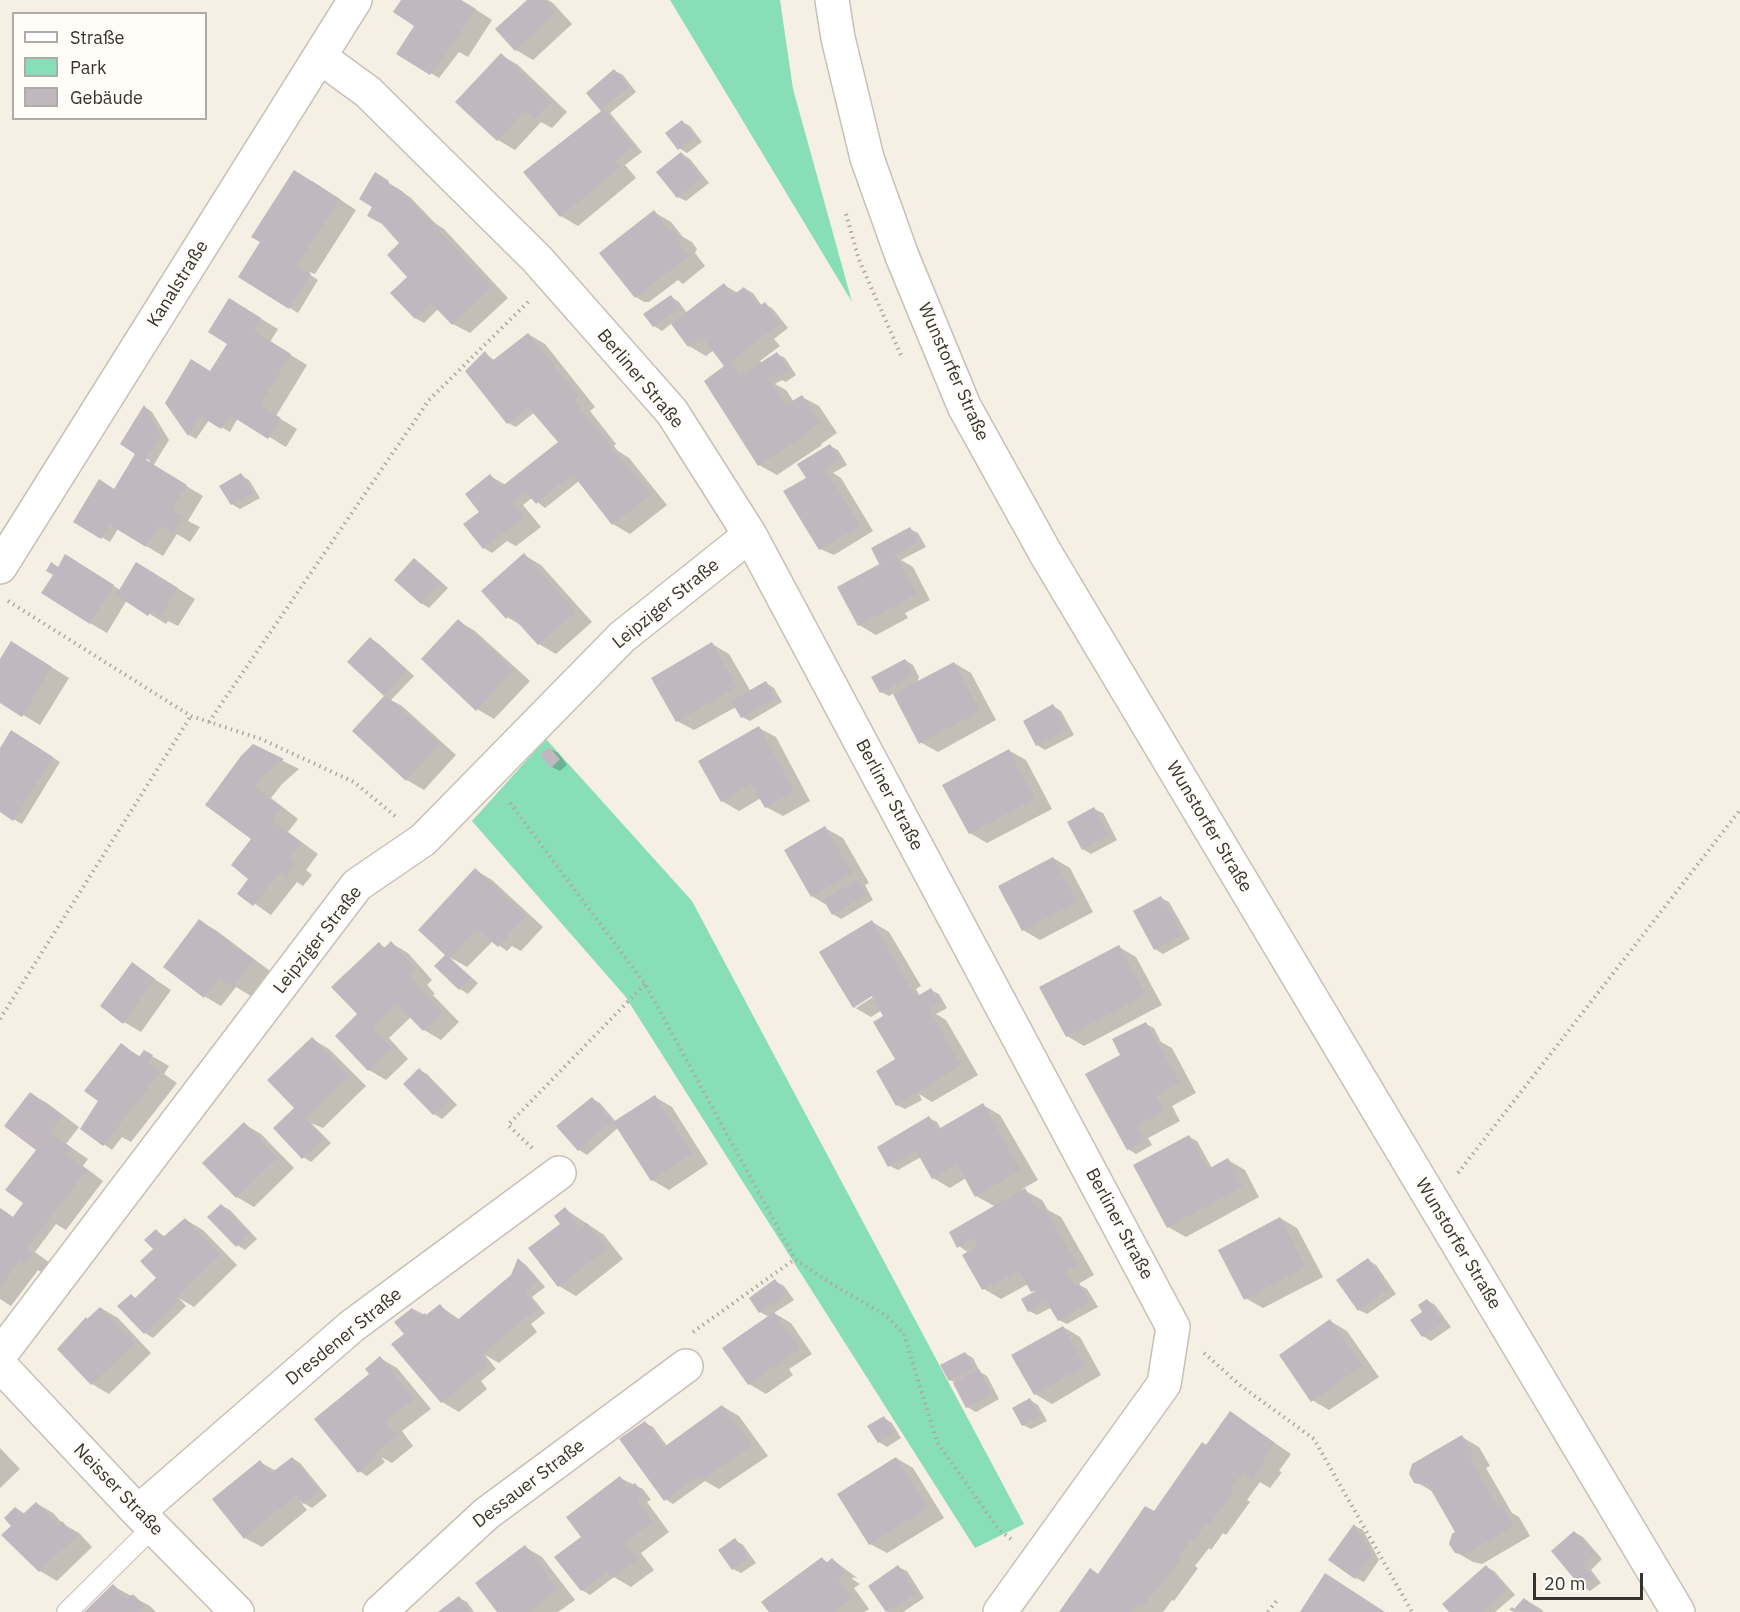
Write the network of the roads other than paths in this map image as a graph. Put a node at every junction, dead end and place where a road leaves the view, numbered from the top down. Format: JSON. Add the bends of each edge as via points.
{"nodes":[{"id":1,"x":355,"y":0,"type":"edge"},
{"id":2,"x":832,"y":0,"type":"edge"},
{"id":3,"x":320,"y":57,"type":"junction"},
{"id":4,"x":750,"y":535,"type":"junction"},
{"id":5,"x":0,"y":567,"type":"edge"},
{"id":6,"x":559,"y":1173,"type":"road end"},
{"id":7,"x":0,"y":1355,"type":"edge"},
{"id":8,"x":0,"y":1365,"type":"edge"},
{"id":9,"x":687,"y":1366,"type":"road end"},
{"id":10,"x":145,"y":1519,"type":"junction"},
{"id":11,"x":67,"y":1612,"type":"edge"},
{"id":12,"x":237,"y":1612,"type":"edge"},
{"id":13,"x":380,"y":1612,"type":"edge"},
{"id":14,"x":1000,"y":1612,"type":"edge"},
{"id":15,"x":1678,"y":1612,"type":"edge"}],
"edges":[{"from":1,"to":3,"type":"street","name":"Kanalstraße"},
{"from":2,"to":15,"type":"street","name":"Wunstorfer Straße","via":[[867,158],[902,256],[964,406],[1046,554]]},
{"from":3,"to":4,"type":"street","name":"Berliner Straße","via":[[368,92],[537,259],[672,412]]},
{"from":3,"to":5,"type":"street","name":"Kanalstraße"},
{"from":4,"to":7,"type":"street","name":"Leipziger Straße","via":[[622,637],[423,840],[357,885]]},
{"from":4,"to":14,"type":"street","name":"Berliner Straße","via":[[1173,1327],[1164,1384]]},
{"from":6,"to":10,"type":"street","name":"Dresdener Straße","via":[[352,1326]]},
{"from":8,"to":10,"type":"street","name":"Neisser Straße"},
{"from":9,"to":13,"type":"street","name":"Dessauer Straße","via":[[486,1514]]},
{"from":10,"to":11,"type":"lane"},
{"from":10,"to":12,"type":"street","name":"Neisser Straße"}]}
